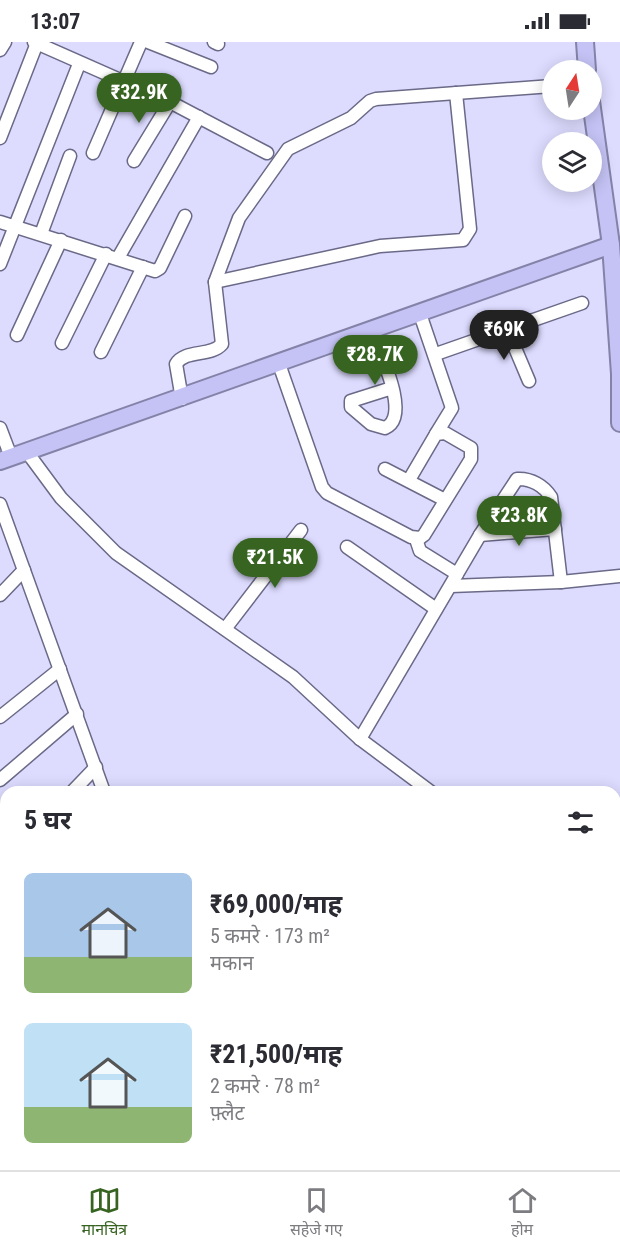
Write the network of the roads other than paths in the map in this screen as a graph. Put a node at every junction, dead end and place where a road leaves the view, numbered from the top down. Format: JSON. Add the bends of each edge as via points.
{"nodes":[{"id":1,"x":5,"y":42,"type":"edge"},
{"id":2,"x":141,"y":42,"type":"edge"},
{"id":3,"x":148,"y":42,"type":"edge"},
{"id":4,"x":585,"y":42,"type":"edge"},
{"id":5,"x":36,"y":43,"type":"edge"},
{"id":6,"x":0,"y":50,"type":"edge"},
{"id":7,"x":586,"y":60,"type":"edge"},
{"id":8,"x":79,"y":64,"type":"junction"},
{"id":9,"x":212,"y":67,"type":"dead end"},
{"id":10,"x":123,"y":82,"type":"junction"},
{"id":11,"x":542,"y":87,"type":"edge"},
{"id":12,"x":456,"y":93,"type":"junction"},
{"id":13,"x":170,"y":102,"type":"junction"},
{"id":14,"x":199,"y":117,"type":"junction"},
{"id":15,"x":594,"y":120,"type":"edge"},
{"id":16,"x":0,"y":138,"type":"edge"},
{"id":17,"x":93,"y":153,"type":"dead end"},
{"id":18,"x":267,"y":153,"type":"dead end"},
{"id":19,"x":70,"y":156,"type":"dead end"},
{"id":20,"x":134,"y":162,"type":"dead end"},
{"id":21,"x":599,"y":192,"type":"edge"},
{"id":22,"x":185,"y":216,"type":"dead end"},
{"id":23,"x":0,"y":222,"type":"edge"},
{"id":24,"x":16,"y":228,"type":"junction"},
{"id":25,"x":41,"y":234,"type":"junction"},
{"id":26,"x":61,"y":240,"type":"junction"},
{"id":27,"x":611,"y":245,"type":"edge"},
{"id":28,"x":112,"y":256,"type":"junction"},
{"id":29,"x":0,"y":264,"type":"edge"},
{"id":30,"x":143,"y":267,"type":"junction"},
{"id":31,"x":215,"y":282,"type":"junction"},
{"id":32,"x":582,"y":303,"type":"dead end"},
{"id":33,"x":420,"y":314,"type":"junction"},
{"id":34,"x":507,"y":329,"type":"junction"},
{"id":35,"x":372,"y":331,"type":"junction"},
{"id":36,"x":17,"y":335,"type":"dead end"},
{"id":37,"x":62,"y":343,"type":"dead end"},
{"id":38,"x":101,"y":352,"type":"dead end"},
{"id":39,"x":436,"y":354,"type":"junction"},
{"id":40,"x":279,"y":364,"type":"junction"},
{"id":41,"x":529,"y":381,"type":"dead end"},
{"id":42,"x":392,"y":388,"type":"dead end"},
{"id":43,"x":182,"y":399,"type":"junction"},
{"id":44,"x":620,"y":423,"type":"edge"},
{"id":45,"x":0,"y":428,"type":"edge"},
{"id":46,"x":436,"y":434,"type":"junction"},
{"id":47,"x":13,"y":457,"type":"edge"},
{"id":48,"x":385,"y":469,"type":"dead end"},
{"id":49,"x":410,"y":480,"type":"junction"},
{"id":50,"x":445,"y":500,"type":"junction"},
{"id":51,"x":0,"y":504,"type":"edge"},
{"id":52,"x":555,"y":529,"type":"junction"},
{"id":53,"x":301,"y":530,"type":"dead end"},
{"id":54,"x":480,"y":534,"type":"junction"},
{"id":55,"x":416,"y":539,"type":"junction"},
{"id":56,"x":347,"y":547,"type":"dead end"},
{"id":57,"x":24,"y":570,"type":"junction"},
{"id":58,"x":457,"y":574,"type":"junction"},
{"id":59,"x":620,"y":576,"type":"edge"},
{"id":60,"x":561,"y":582,"type":"junction"},
{"id":61,"x":451,"y":586,"type":"junction"},
{"id":62,"x":0,"y":595,"type":"edge"},
{"id":63,"x":436,"y":609,"type":"junction"},
{"id":64,"x":225,"y":629,"type":"junction"},
{"id":65,"x":60,"y":669,"type":"junction"},
{"id":66,"x":77,"y":714,"type":"junction"},
{"id":67,"x":0,"y":717,"type":"edge"},
{"id":68,"x":360,"y":739,"type":"junction"},
{"id":69,"x":96,"y":767,"type":"junction"},
{"id":70,"x":0,"y":780,"type":"edge"},
{"id":71,"x":78,"y":786,"type":"edge"},
{"id":72,"x":103,"y":786,"type":"edge"},
{"id":73,"x":423,"y":786,"type":"edge"}],
"edges":[{"from":1,"to":6,"type":"street"},
{"from":2,"to":10,"type":"street"},
{"from":3,"to":9,"type":"street"},
{"from":4,"to":7,"type":"highway"},
{"from":5,"to":8,"type":"street"},
{"from":5,"to":16,"type":"street"},
{"from":8,"to":10,"type":"street"},
{"from":8,"to":24,"type":"street"},
{"from":10,"to":13,"type":"street"},
{"from":10,"to":17,"type":"street"},
{"from":11,"to":12,"type":"street"},
{"from":12,"to":31,"type":"street","via":[[370,100],[351,118],[288,149],[238,218]]},
{"from":12,"to":31,"type":"street","via":[[470,230],[467,237],[368,248]]},
{"from":13,"to":14,"type":"street"},
{"from":13,"to":20,"type":"street"},
{"from":14,"to":18,"type":"street"},
{"from":14,"to":28,"type":"street"},
{"from":15,"to":27,"type":"highway"},
{"from":19,"to":25,"type":"street"},
{"from":21,"to":27,"type":"highway"},
{"from":22,"to":30,"type":"street","via":[[160,268],[155,271]]},
{"from":23,"to":24,"type":"street"},
{"from":24,"to":25,"type":"street"},
{"from":24,"to":29,"type":"street"},
{"from":25,"to":26,"type":"street"},
{"from":26,"to":28,"type":"street"},
{"from":26,"to":36,"type":"street"},
{"from":27,"to":33,"type":"highway"},
{"from":27,"to":44,"type":"highway","via":[[612,374],[618,392]]},
{"from":28,"to":30,"type":"street"},
{"from":28,"to":37,"type":"street"},
{"from":30,"to":38,"type":"street"},
{"from":31,"to":43,"type":"street","via":[[222,344],[178,360]]},
{"from":32,"to":34,"type":"street"},
{"from":33,"to":35,"type":"highway"},
{"from":33,"to":39,"type":"street"},
{"from":34,"to":39,"type":"street"},
{"from":34,"to":41,"type":"street"},
{"from":35,"to":40,"type":"highway"},
{"from":35,"to":42,"type":"street"},
{"from":39,"to":46,"type":"street","via":[[452,408]]},
{"from":40,"to":43,"type":"highway"},
{"from":40,"to":55,"type":"street","via":[[322,487]]},
{"from":43,"to":47,"type":"highway"},
{"from":45,"to":47,"type":"street"},
{"from":46,"to":49,"type":"street"},
{"from":46,"to":50,"type":"street","via":[[445,433],[473,451]]},
{"from":47,"to":64,"type":"street","via":[[116,553]]},
{"from":48,"to":49,"type":"street"},
{"from":49,"to":50,"type":"street"},
{"from":50,"to":55,"type":"street","via":[[424,535]]},
{"from":51,"to":57,"type":"street"},
{"from":52,"to":54,"type":"street"},
{"from":52,"to":54,"type":"street","via":[[548,493],[522,478],[514,481]]},
{"from":52,"to":60,"type":"street"},
{"from":53,"to":64,"type":"street"},
{"from":54,"to":58,"type":"street"},
{"from":55,"to":58,"type":"street","via":[[420,551]]},
{"from":56,"to":63,"type":"street"},
{"from":57,"to":62,"type":"street"},
{"from":57,"to":65,"type":"street"},
{"from":58,"to":61,"type":"street"},
{"from":59,"to":60,"type":"street"},
{"from":60,"to":61,"type":"street"},
{"from":61,"to":63,"type":"street"},
{"from":63,"to":68,"type":"street"},
{"from":64,"to":68,"type":"street","via":[[293,677]]},
{"from":65,"to":66,"type":"street"},
{"from":65,"to":67,"type":"street"},
{"from":66,"to":69,"type":"street"},
{"from":66,"to":70,"type":"street"},
{"from":68,"to":73,"type":"street"},
{"from":69,"to":71,"type":"street"},
{"from":69,"to":72,"type":"street"}]}
